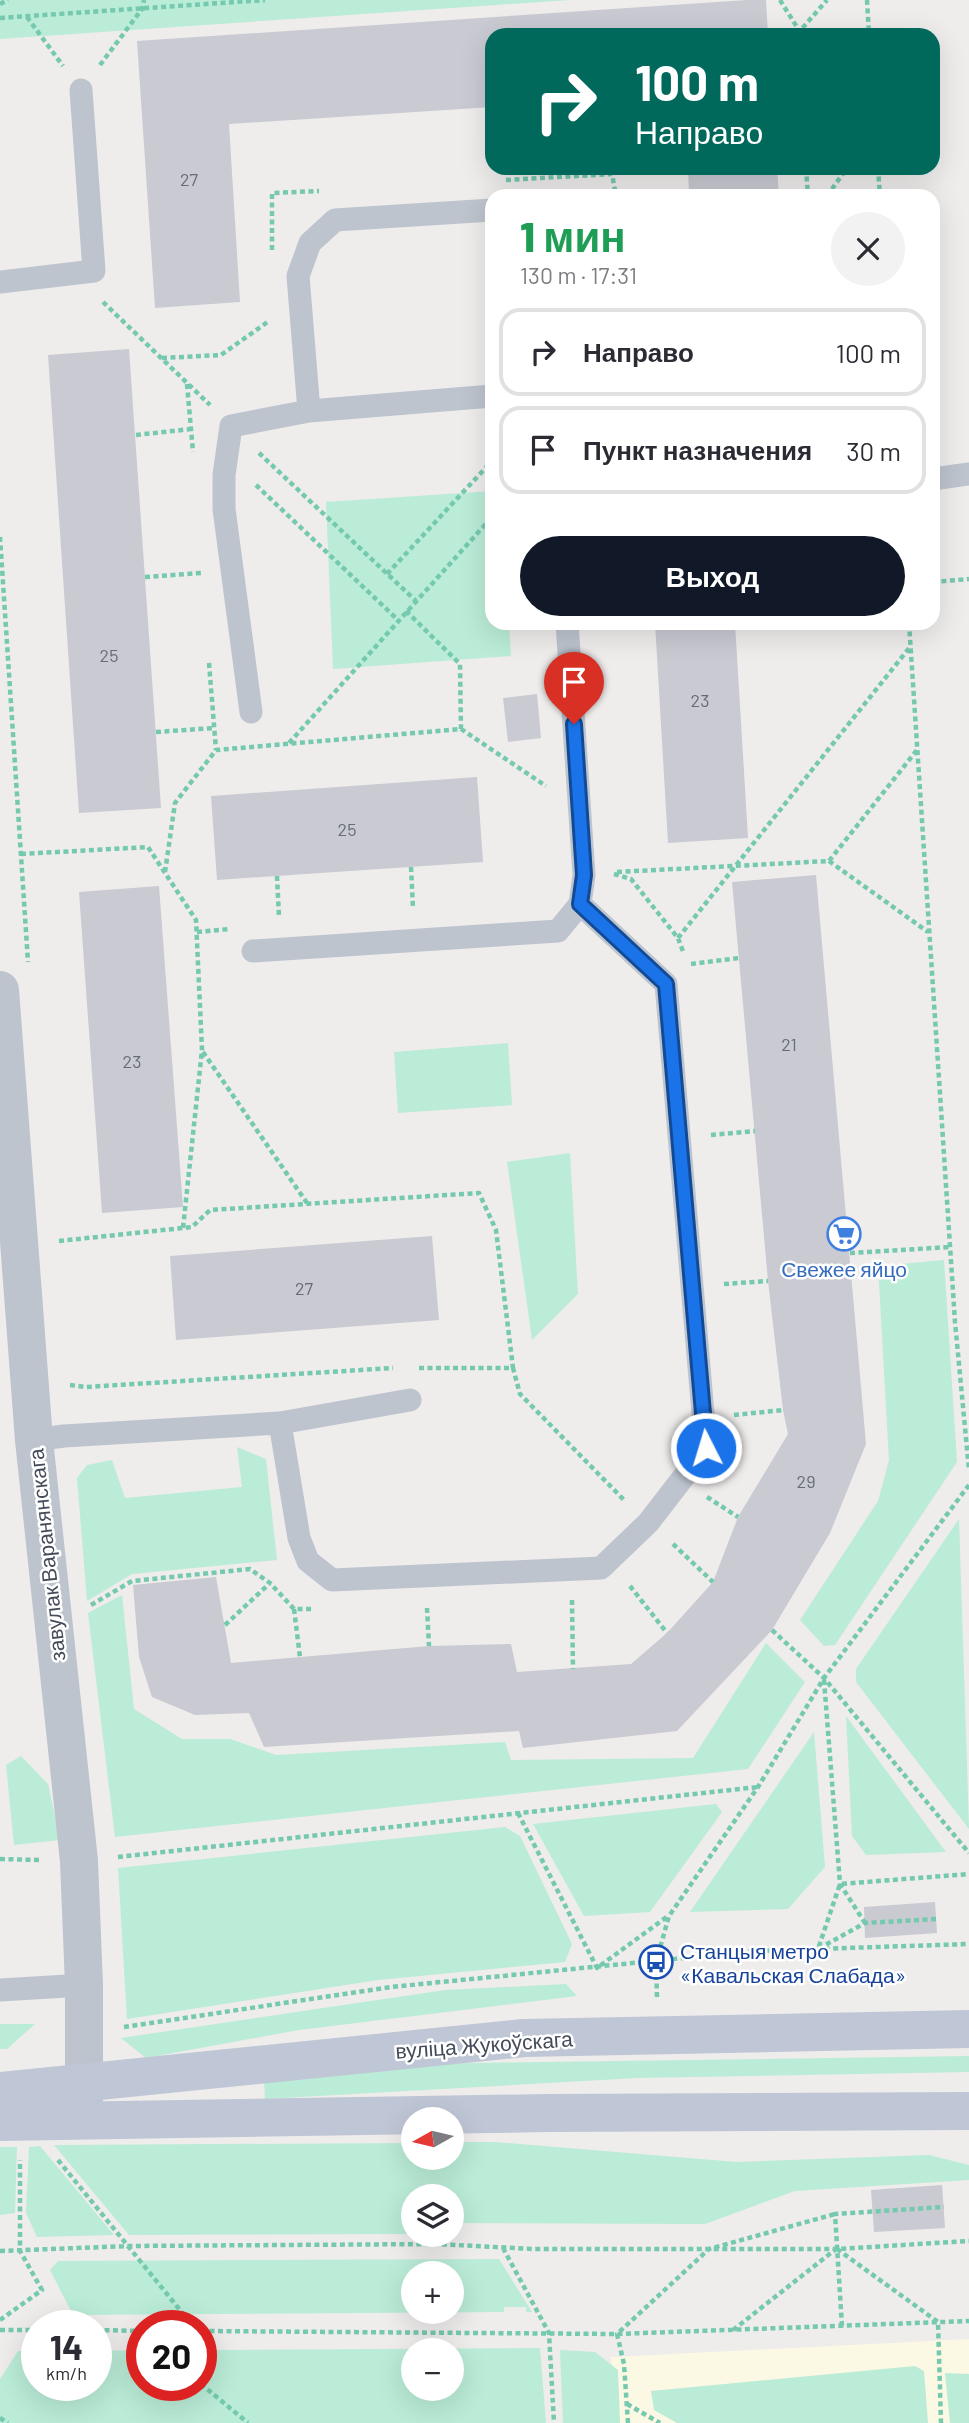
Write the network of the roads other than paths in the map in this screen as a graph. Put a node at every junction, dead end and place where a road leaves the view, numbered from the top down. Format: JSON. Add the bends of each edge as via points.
{"nodes":[{"id":1,"x":81,"y":90,"type":"road end"},
{"id":2,"x":485,"y":210,"type":"edge"},
{"id":3,"x":0,"y":282,"type":"edge"},
{"id":4,"x":485,"y":397,"type":"edge"},
{"id":5,"x":309,"y":411,"type":"junction"},
{"id":6,"x":969,"y":474,"type":"edge"},
{"id":7,"x":940,"y":479,"type":"edge"},
{"id":8,"x":568,"y":630,"type":"edge"},
{"id":9,"x":251,"y":712,"type":"dead end"},
{"id":10,"x":580,"y":904,"type":"junction"},
{"id":11,"x":253,"y":951,"type":"dead end"},
{"id":12,"x":0,"y":990,"type":"edge"},
{"id":13,"x":410,"y":1400,"type":"dead end"},
{"id":14,"x":280,"y":1423,"type":"junction"},
{"id":15,"x":34,"y":1440,"type":"junction"},
{"id":16,"x":84,"y":1985,"type":"junction"},
{"id":17,"x":0,"y":1990,"type":"edge"},
{"id":18,"x":969,"y":2003,"type":"edge"},
{"id":19,"x":917,"y":2029,"type":"junction"},
{"id":20,"x":969,"y":2029,"type":"edge"},
{"id":21,"x":84,"y":2082,"type":"junction"},
{"id":22,"x":0,"y":2091,"type":"edge"},
{"id":23,"x":911,"y":2111,"type":"junction"},
{"id":24,"x":969,"y":2111,"type":"edge"},
{"id":25,"x":84,"y":2120,"type":"junction"},
{"id":26,"x":10,"y":2138,"type":"edge"},
{"id":27,"x":969,"y":2139,"type":"edge"}],
"edges":[{"from":1,"to":3,"type":"lane","via":[[94,271]]},
{"from":2,"to":5,"type":"lane","via":[[335,220],[310,243],[298,276]]},
{"from":4,"to":5,"type":"lane"},
{"from":5,"to":9,"type":"lane","via":[[231,426],[224,509]]},
{"from":6,"to":7,"type":"lane"},
{"from":8,"to":10,"type":"lane","via":[[584,875]]},
{"from":10,"to":11,"type":"lane","via":[[558,931]]},
{"from":10,"to":14,"type":"lane","via":[[666,984],[706,1448],[648,1523],[601,1568],[331,1580],[308,1561],[299,1538]]},
{"from":12,"to":15,"type":"street","name":"завулак Варанянскага"},
{"from":13,"to":14,"type":"lane"},
{"from":14,"to":15,"type":"lane"},
{"from":15,"to":16,"type":"street","name":"завулак Варанянскага","via":[[79,1861]]},
{"from":16,"to":17,"type":"lane"},
{"from":16,"to":21,"type":"street","name":"завулак Варанянскага"},
{"from":18,"to":19,"type":"main road"},
{"from":19,"to":20,"type":"main road","name":"вуліца Жукоўскага"},
{"from":19,"to":21,"type":"main road","name":"вуліца Жукоўскага","via":[[524,2038]]},
{"from":21,"to":22,"type":"main road","name":"вуліца Жукоўскага"},
{"from":21,"to":25,"type":"street","name":"завулак Варанянскага"},
{"from":23,"to":24,"type":"main road"},
{"from":23,"to":25,"type":"main road"},
{"from":23,"to":27,"type":"main road"},
{"from":25,"to":26,"type":"main road"}]}
